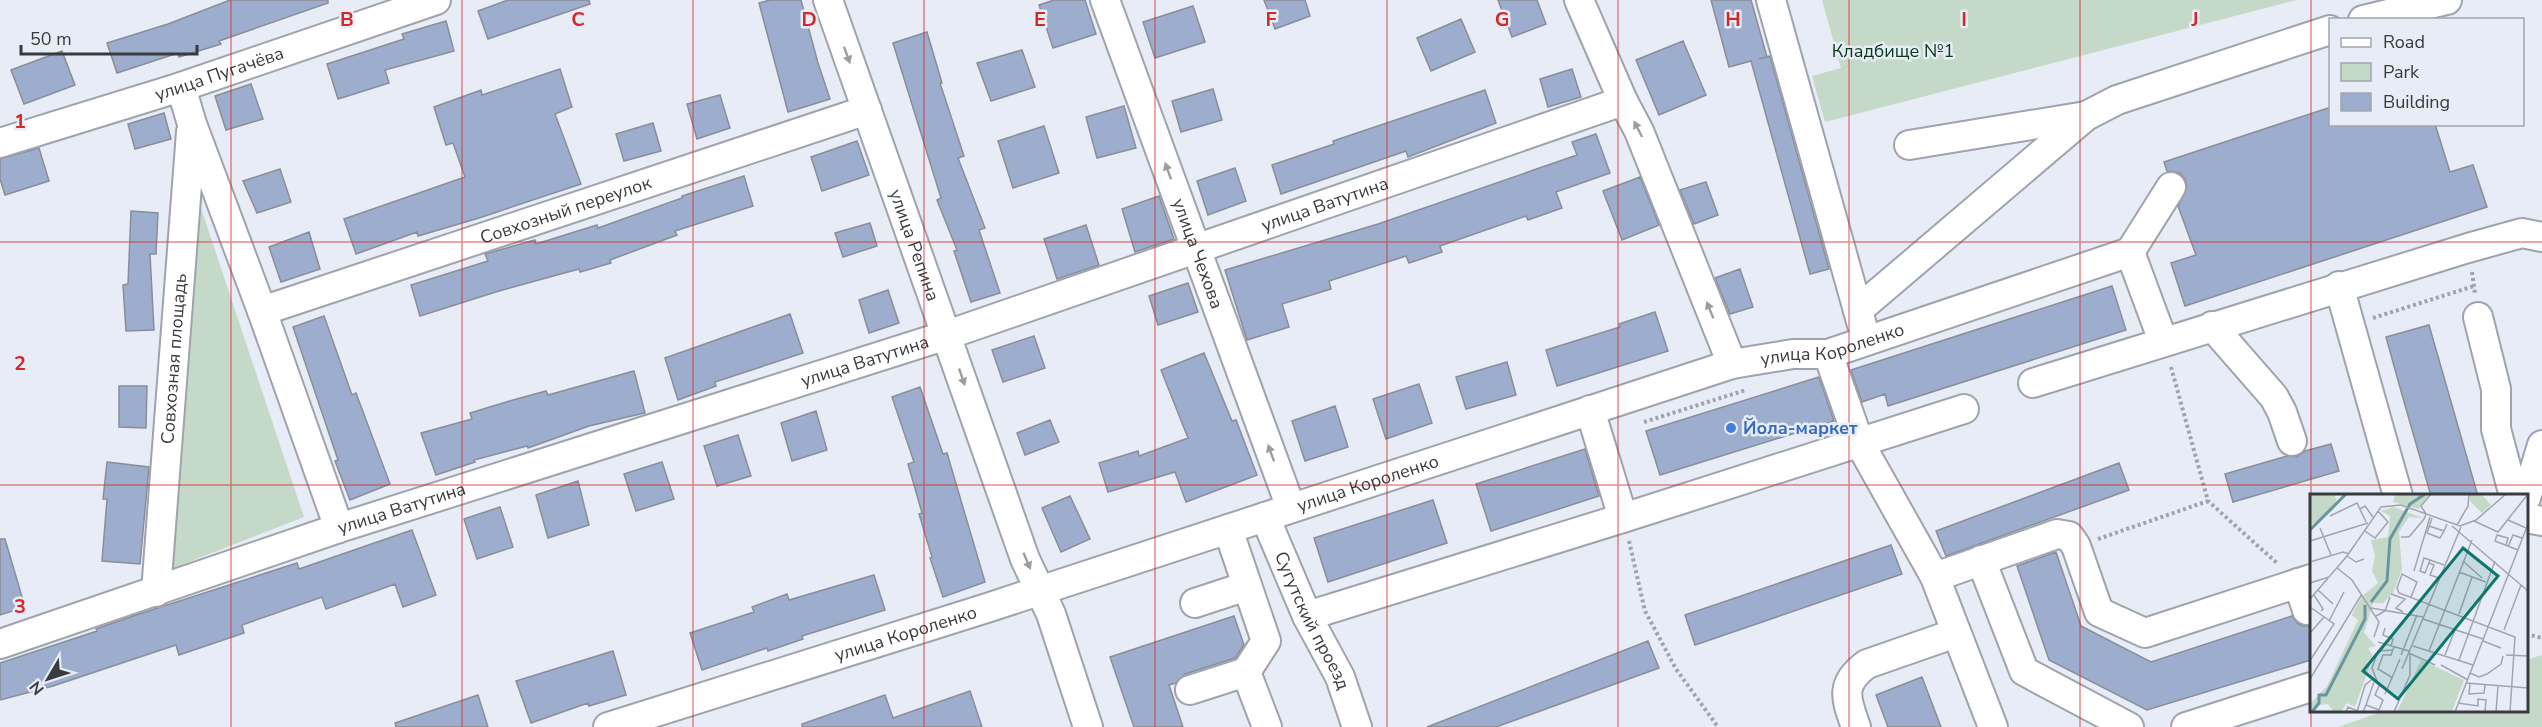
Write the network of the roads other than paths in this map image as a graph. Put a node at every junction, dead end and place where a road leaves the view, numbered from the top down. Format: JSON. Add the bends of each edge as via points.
{"nodes":[{"id":1,"x":436,"y":0,"type":"edge"},
{"id":2,"x":828,"y":0,"type":"edge"},
{"id":3,"x":1106,"y":0,"type":"edge"},
{"id":4,"x":1579,"y":0,"type":"edge"},
{"id":5,"x":1771,"y":0,"type":"edge"},
{"id":6,"x":2447,"y":0,"type":"edge"},
{"id":7,"x":2371,"y":18,"type":"edge"},
{"id":8,"x":2329,"y":31,"type":"edge"},
{"id":9,"x":181,"y":87,"type":"junction"},
{"id":10,"x":1623,"y":101,"type":"junction"},
{"id":11,"x":867,"y":110,"type":"junction"},
{"id":12,"x":2086,"y":116,"type":"junction"},
{"id":13,"x":192,"y":124,"type":"junction"},
{"id":14,"x":0,"y":143,"type":"edge"},
{"id":15,"x":1909,"y":145,"type":"dead end"},
{"id":16,"x":2171,"y":187,"type":"dead end"},
{"id":17,"x":2542,"y":237,"type":"edge"},
{"id":18,"x":1197,"y":250,"type":"junction"},
{"id":19,"x":2130,"y":252,"type":"junction"},
{"id":20,"x":2339,"y":286,"type":"junction"},
{"id":21,"x":1858,"y":310,"type":"junction"},
{"id":22,"x":262,"y":311,"type":"junction"},
{"id":23,"x":2478,"y":317,"type":"road end"},
{"id":24,"x":2211,"y":326,"type":"junction"},
{"id":25,"x":947,"y":335,"type":"junction"},
{"id":26,"x":1866,"y":341,"type":"junction"},
{"id":27,"x":2163,"y":341,"type":"junction"},
{"id":28,"x":1828,"y":354,"type":"junction"},
{"id":29,"x":1732,"y":364,"type":"junction"},
{"id":30,"x":2033,"y":383,"type":"dead end"},
{"id":31,"x":1964,"y":409,"type":"dead end"},
{"id":32,"x":1590,"y":410,"type":"junction"},
{"id":33,"x":2292,"y":441,"type":"dead end"},
{"id":34,"x":1859,"y":442,"type":"junction"},
{"id":35,"x":2542,"y":445,"type":"edge"},
{"id":36,"x":2397,"y":494,"type":"edge"},
{"id":37,"x":2513,"y":494,"type":"edge"},
{"id":38,"x":2527,"y":495,"type":"edge"},
{"id":39,"x":1278,"y":513,"type":"junction"},
{"id":40,"x":2527,"y":518,"type":"edge"},
{"id":41,"x":1623,"y":519,"type":"junction"},
{"id":42,"x":2542,"y":521,"type":"edge"},
{"id":43,"x":339,"y":528,"type":"junction"},
{"id":44,"x":1228,"y":529,"type":"junction"},
{"id":45,"x":1981,"y":560,"type":"junction"},
{"id":46,"x":1935,"y":577,"type":"junction"},
{"id":47,"x":2305,"y":581,"type":"edge"},
{"id":48,"x":1247,"y":586,"type":"junction"},
{"id":49,"x":1040,"y":591,"type":"junction"},
{"id":50,"x":156,"y":592,"type":"junction"},
{"id":51,"x":1195,"y":603,"type":"dead end"},
{"id":52,"x":2307,"y":610,"type":"dead end"},
{"id":53,"x":1307,"y":616,"type":"junction"},
{"id":54,"x":1956,"y":633,"type":"junction"},
{"id":55,"x":0,"y":644,"type":"edge"},
{"id":56,"x":1246,"y":672,"type":"junction"},
{"id":57,"x":2310,"y":687,"type":"edge"},
{"id":58,"x":1190,"y":690,"type":"dead end"},
{"id":59,"x":619,"y":725,"type":"edge"},
{"id":60,"x":1088,"y":727,"type":"edge"},
{"id":61,"x":1267,"y":727,"type":"edge"},
{"id":62,"x":1357,"y":727,"type":"edge"},
{"id":63,"x":1856,"y":727,"type":"edge"},
{"id":64,"x":1993,"y":727,"type":"edge"},
{"id":65,"x":2129,"y":727,"type":"edge"},
{"id":66,"x":2186,"y":727,"type":"edge"}],
"edges":[{"from":1,"to":9,"type":"street","name":"улица Пугачёва"},
{"from":2,"to":11,"type":"street","name":"улица Репина","one_way":true},
{"from":18,"to":3,"type":"street","name":"улица Чехова","one_way":true},
{"from":4,"to":10,"type":"street"},
{"from":5,"to":21,"type":"street"},
{"from":6,"to":7,"type":"street"},
{"from":8,"to":12,"type":"street","via":[[2117,100]]},
{"from":9,"to":13,"type":"street","name":"Совхозная площадь"},
{"from":9,"to":14,"type":"street","name":"улица Пугачёва"},
{"from":10,"to":18,"type":"street","name":"улица Ватутина"},
{"from":29,"to":10,"type":"street","one_way":true,"via":[[1640,131]]},
{"from":11,"to":22,"type":"street","name":"Совхозный переулок"},
{"from":11,"to":25,"type":"street","name":"улица Репина"},
{"from":12,"to":15,"type":"street"},
{"from":12,"to":21,"type":"street"},
{"from":13,"to":22,"type":"street","name":"Совхозная площадь"},
{"from":13,"to":50,"type":"street","name":"Совхозная площадь"},
{"from":16,"to":19,"type":"street"},
{"from":17,"to":20,"type":"street","via":[[2522,233]]},
{"from":18,"to":25,"type":"street","name":"улица Ватутина"},
{"from":39,"to":18,"type":"street","name":"улица Чехова","one_way":true},
{"from":19,"to":26,"type":"street","name":"улица Короленко"},
{"from":19,"to":27,"type":"street"},
{"from":20,"to":24,"type":"street"},
{"from":20,"to":36,"type":"street"},
{"from":21,"to":26,"type":"street"},
{"from":22,"to":43,"type":"street","name":"Совхозная площадь"},
{"from":23,"to":37,"type":"street","via":[[2496,389],[2496,429]]},
{"from":24,"to":27,"type":"street"},
{"from":24,"to":33,"type":"street","via":[[2274,397]]},
{"from":25,"to":43,"type":"street","name":"улица Ватутина"},
{"from":25,"to":49,"type":"street","name":"улица Репина","one_way":true,"via":[[1025,559]]},
{"from":26,"to":28,"type":"street","name":"улица Короленко"},
{"from":27,"to":30,"type":"street"},
{"from":28,"to":29,"type":"street","name":"улица Короленко","via":[[1792,354]]},
{"from":28,"to":34,"type":"street"},
{"from":29,"to":32,"type":"street","name":"улица Короленко"},
{"from":31,"to":34,"type":"street"},
{"from":32,"to":39,"type":"street","name":"улица Короленко"},
{"from":32,"to":41,"type":"street"},
{"from":34,"to":41,"type":"street"},
{"from":34,"to":46,"type":"street"},
{"from":35,"to":38,"type":"street"},
{"from":39,"to":44,"type":"street","name":"улица Короленко"},
{"from":39,"to":53,"type":"street","name":"Сугутский проезд"},
{"from":40,"to":42,"type":"street"},
{"from":41,"to":53,"type":"street"},
{"from":43,"to":50,"type":"street","name":"улица Ватутина"},
{"from":44,"to":48,"type":"street"},
{"from":44,"to":49,"type":"street","name":"улица Короленко"},
{"from":45,"to":46,"type":"street"},
{"from":45,"to":47,"type":"street","via":[[2057,534],[2069,536],[2099,612],[2145,633]]},
{"from":45,"to":65,"type":"street","via":[[2024,672]]},
{"from":46,"to":54,"type":"street"},
{"from":47,"to":52,"type":"street"},
{"from":48,"to":51,"type":"street"},
{"from":48,"to":56,"type":"street","via":[[1266,641]]},
{"from":49,"to":59,"type":"street","name":"улица Короленко"},
{"from":49,"to":60,"type":"street","name":"улица Репина"},
{"from":50,"to":55,"type":"street","name":"улица Ватутина"},
{"from":53,"to":62,"type":"street","name":"Сугутский проезд","via":[[1340,677]]},
{"from":54,"to":63,"type":"street","via":[[1867,664],[1854,673],[1847,687],[1847,702]]},
{"from":54,"to":64,"type":"street"},
{"from":56,"to":58,"type":"street"},
{"from":56,"to":61,"type":"street"},
{"from":57,"to":66,"type":"street"}]}
